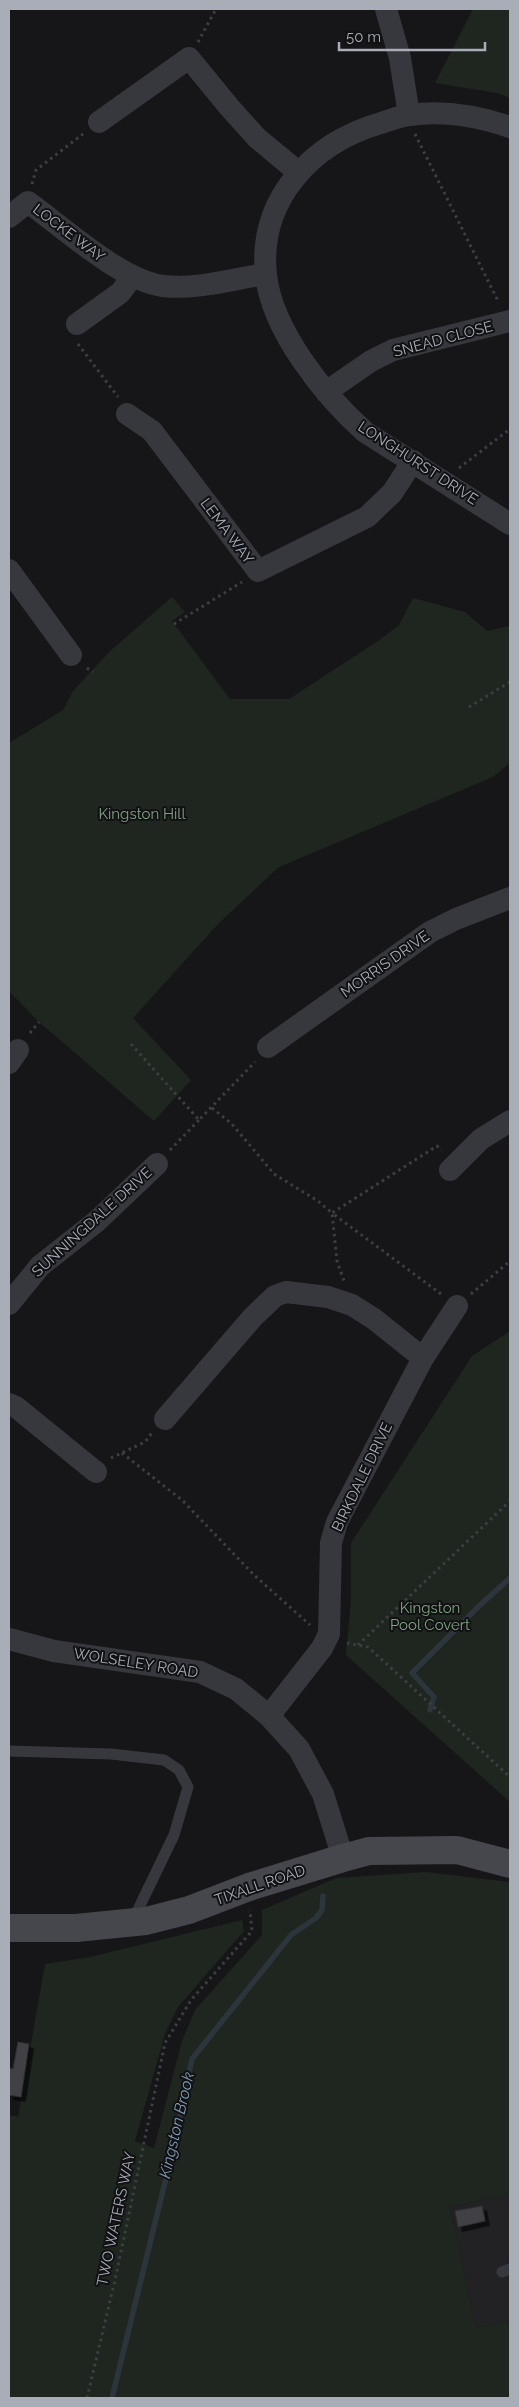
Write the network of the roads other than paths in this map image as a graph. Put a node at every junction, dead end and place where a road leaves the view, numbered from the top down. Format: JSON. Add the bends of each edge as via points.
{"nodes":[{"id":1,"x":386,"y":9,"type":"edge"},
{"id":2,"x":408,"y":115,"type":"junction"},
{"id":3,"x":99,"y":122,"type":"road end"},
{"id":4,"x":510,"y":127,"type":"edge"},
{"id":5,"x":298,"y":172,"type":"junction"},
{"id":6,"x":9,"y":218,"type":"edge"},
{"id":7,"x":266,"y":274,"type":"junction"},
{"id":8,"x":132,"y":277,"type":"junction"},
{"id":9,"x":509,"y":321,"type":"edge"},
{"id":10,"x":77,"y":324,"type":"road end"},
{"id":11,"x":326,"y":392,"type":"junction"},
{"id":12,"x":127,"y":414,"type":"road end"},
{"id":13,"x":413,"y":461,"type":"junction"},
{"id":14,"x":510,"y":524,"type":"edge"},
{"id":15,"x":9,"y":570,"type":"edge"},
{"id":16,"x":71,"y":655,"type":"dead end"},
{"id":17,"x":510,"y":898,"type":"edge"},
{"id":18,"x":268,"y":1047,"type":"road end"},
{"id":19,"x":510,"y":1121,"type":"edge"},
{"id":20,"x":158,"y":1164,"type":"road end"},
{"id":21,"x":446,"y":1164,"type":"road end"},
{"id":22,"x":9,"y":1304,"type":"edge"},
{"id":23,"x":457,"y":1306,"type":"road end"},
{"id":24,"x":423,"y":1358,"type":"junction"},
{"id":25,"x":9,"y":1404,"type":"edge"},
{"id":26,"x":165,"y":1419,"type":"road end"},
{"id":27,"x":96,"y":1472,"type":"road end"},
{"id":28,"x":9,"y":1640,"type":"edge"},
{"id":29,"x":268,"y":1716,"type":"junction"},
{"id":30,"x":9,"y":1751,"type":"edge"},
{"id":31,"x":343,"y":1858,"type":"junction"},
{"id":32,"x":510,"y":1864,"type":"edge"},
{"id":33,"x":131,"y":1924,"type":"junction"},
{"id":34,"x":9,"y":1928,"type":"edge"}],
"edges":[{"from":1,"to":2,"type":"street","via":[[400,58]]},
{"from":2,"to":4,"type":"street","name":"LONGHURST DRIVE","via":[[445,113],[475,116]]},
{"from":2,"to":5,"type":"street","name":"LONGHURST DRIVE","via":[[367,127],[336,141]]},
{"from":3,"to":5,"type":"street","via":[[189,58],[257,138]]},
{"from":5,"to":7,"type":"street","name":"LONGHURST DRIVE","via":[[275,210],[268,239]]},
{"from":6,"to":8,"type":"street","name":"LOCKE WAY","via":[[28,202]]},
{"from":7,"to":8,"type":"street","name":"LOCKE WAY","via":[[190,286],[164,286]]},
{"from":7,"to":11,"type":"street","name":"LONGHURST DRIVE","via":[[279,321]]},
{"from":8,"to":10,"type":"street","via":[[120,293]]},
{"from":9,"to":11,"type":"street","name":"SNEAD CLOSE","via":[[393,350]]},
{"from":11,"to":13,"type":"street","name":"LONGHURST DRIVE","via":[[366,432]]},
{"from":12,"to":13,"type":"street","name":"LEMA WAY","via":[[152,431],[258,571],[367,517],[392,493]]},
{"from":13,"to":14,"type":"street","name":"LONGHURST DRIVE"},
{"from":15,"to":16,"type":"street"},
{"from":17,"to":18,"type":"street","name":"MORRIS DRIVE","via":[[430,932]]},
{"from":19,"to":21,"type":"street"},
{"from":20,"to":22,"type":"street","name":"SUNNINGDALE DRIVE","via":[[40,1266]]},
{"from":23,"to":24,"type":"street","name":"BIRKDALE DRIVE"},
{"from":24,"to":26,"type":"street","via":[[352,1305],[328,1297],[286,1292],[275,1296],[253,1317]]},
{"from":24,"to":29,"type":"street","name":"BIRKDALE DRIVE","via":[[338,1522],[331,1543],[330,1622],[326,1640]]},
{"from":25,"to":27,"type":"street"},
{"from":28,"to":29,"type":"street","name":"WOLSELEY ROAD","via":[[54,1651],[200,1672],[236,1690]]},
{"from":29,"to":31,"type":"street","name":"WOLSELEY ROAD","via":[[299,1749],[311,1769],[323,1794]]},
{"from":30,"to":33,"type":"lane","via":[[111,1754],[164,1760],[179,1770],[188,1787],[174,1835]]},
{"from":31,"to":32,"type":"street","name":"TIXALL ROAD","via":[[369,1851],[457,1850]]},
{"from":31,"to":33,"type":"street","name":"TIXALL ROAD","via":[[249,1887],[189,1910]]},
{"from":33,"to":34,"type":"street","name":"TIXALL ROAD"}]}
